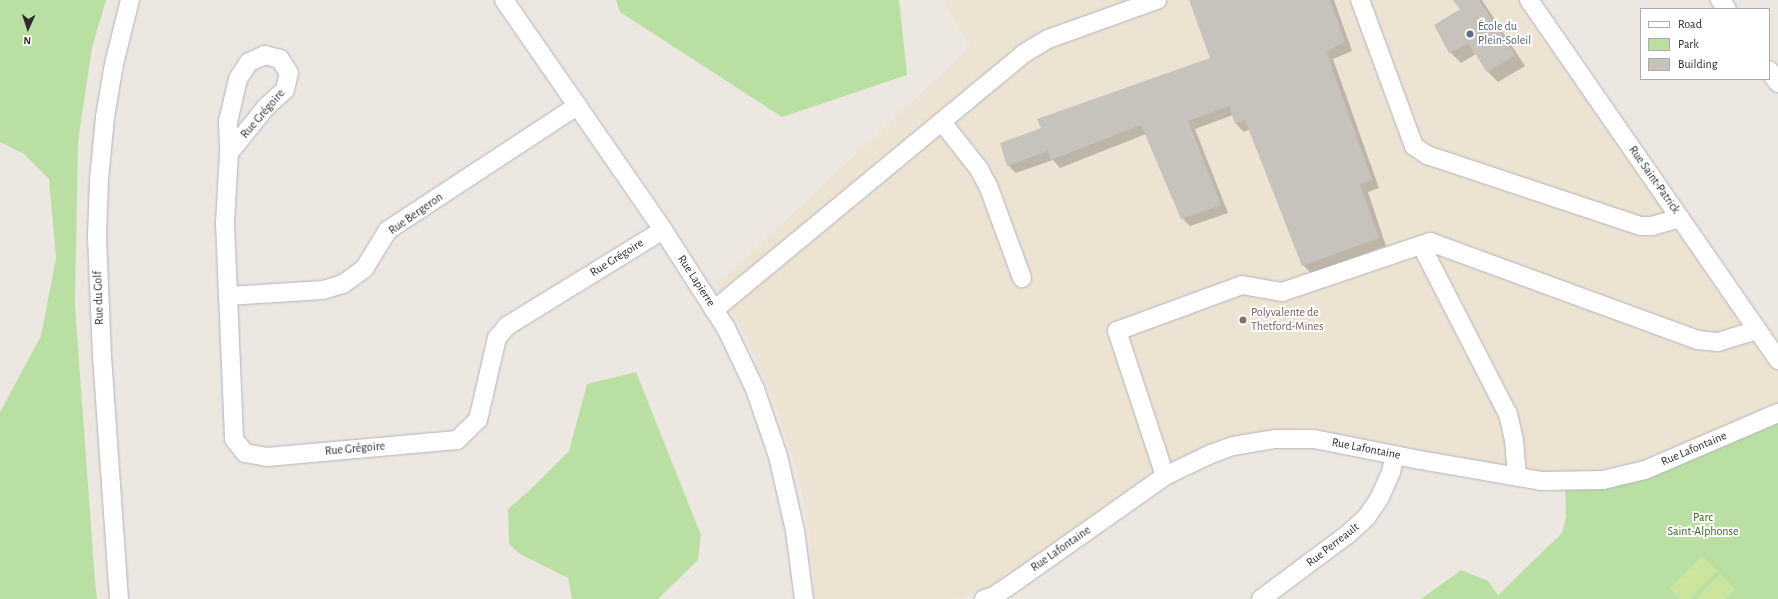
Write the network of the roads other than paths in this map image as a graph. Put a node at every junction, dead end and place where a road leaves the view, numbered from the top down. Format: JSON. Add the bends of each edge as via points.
{"nodes":[{"id":1,"x":130,"y":0,"type":"edge"},
{"id":2,"x":504,"y":0,"type":"edge"},
{"id":3,"x":1157,"y":0,"type":"edge"},
{"id":4,"x":1360,"y":0,"type":"edge"},
{"id":5,"x":1529,"y":0,"type":"edge"},
{"id":6,"x":1720,"y":0,"type":"edge"},
{"id":7,"x":1726,"y":8,"type":"edge"},
{"id":8,"x":1770,"y":71,"type":"edge"},
{"id":9,"x":1778,"y":83,"type":"edge"},
{"id":10,"x":578,"y":105,"type":"junction"},
{"id":11,"x":942,"y":122,"type":"junction"},
{"id":12,"x":229,"y":153,"type":"junction"},
{"id":13,"x":1680,"y":218,"type":"junction"},
{"id":14,"x":663,"y":230,"type":"junction"},
{"id":15,"x":1421,"y":245,"type":"junction"},
{"id":16,"x":1022,"y":278,"type":"dead end"},
{"id":17,"x":228,"y":296,"type":"junction"},
{"id":18,"x":714,"y":310,"type":"junction"},
{"id":19,"x":1757,"y":330,"type":"junction"},
{"id":20,"x":1778,"y":360,"type":"edge"},
{"id":21,"x":1778,"y":413,"type":"edge"},
{"id":22,"x":1395,"y":455,"type":"junction"},
{"id":23,"x":1165,"y":476,"type":"junction"},
{"id":24,"x":1517,"y":477,"type":"junction"},
{"id":25,"x":119,"y":599,"type":"edge"},
{"id":26,"x":804,"y":599,"type":"edge"},
{"id":27,"x":984,"y":599,"type":"edge"},
{"id":28,"x":1262,"y":599,"type":"edge"}],
"edges":[{"from":1,"to":25,"type":"street","name":"Rue du Golf","via":[[114,64],[105,117],[97,235],[102,356]]},
{"from":2,"to":10,"type":"street","name":"Rue Lapierre"},
{"from":3,"to":11,"type":"street","via":[[1048,39],[1023,54]]},
{"from":4,"to":13,"type":"street","via":[[1414,146],[1427,155],[1641,226],[1652,226]]},
{"from":5,"to":13,"type":"street","name":"Rue Saint-Patrick"},
{"from":6,"to":7,"type":"street"},
{"from":8,"to":9,"type":"street"},
{"from":10,"to":14,"type":"street","name":"Rue Lapierre"},
{"from":10,"to":17,"type":"street","name":"Rue Bergeron","via":[[388,230],[364,269],[343,284],[322,290]]},
{"from":11,"to":16,"type":"street","via":[[979,169],[989,188]]},
{"from":11,"to":18,"type":"street"},
{"from":12,"to":12,"type":"street","name":"Rue Grégoire","via":[[266,107],[285,90],[289,73],[280,59],[265,55],[249,62],[238,79],[228,122]]},
{"from":12,"to":17,"type":"street","name":"Rue Grégoire","via":[[225,223]]},
{"from":13,"to":19,"type":"street","name":"Rue Saint-Patrick"},
{"from":14,"to":17,"type":"street","name":"Rue Grégoire","via":[[507,326],[498,338],[478,420],[457,440],[267,457],[245,453],[234,439]]},
{"from":14,"to":18,"type":"street","name":"Rue Lapierre"},
{"from":15,"to":19,"type":"street","via":[[1430,242],[1698,340],[1718,342]]},
{"from":15,"to":23,"type":"street","via":[[1282,292],[1242,285],[1117,331]]},
{"from":15,"to":24,"type":"street","via":[[1508,414],[1514,441]]},
{"from":18,"to":26,"type":"street","name":"Rue Lapierre","via":[[726,328],[755,390],[778,456],[795,531]]},
{"from":19,"to":20,"type":"street","name":"Rue Saint-Patrick"},
{"from":21,"to":24,"type":"street","name":"Rue Lafontaine","via":[[1631,474],[1603,480],[1566,482]]},
{"from":22,"to":23,"type":"street","name":"Rue Lafontaine","via":[[1314,439],[1275,439],[1233,446]]},
{"from":22,"to":24,"type":"street","name":"Rue Lafontaine"},
{"from":22,"to":28,"type":"street","name":"Rue Perreault","via":[[1380,497],[1366,518]]},
{"from":23,"to":27,"type":"street","name":"Rue Lafontaine","via":[[994,596]]}]}
